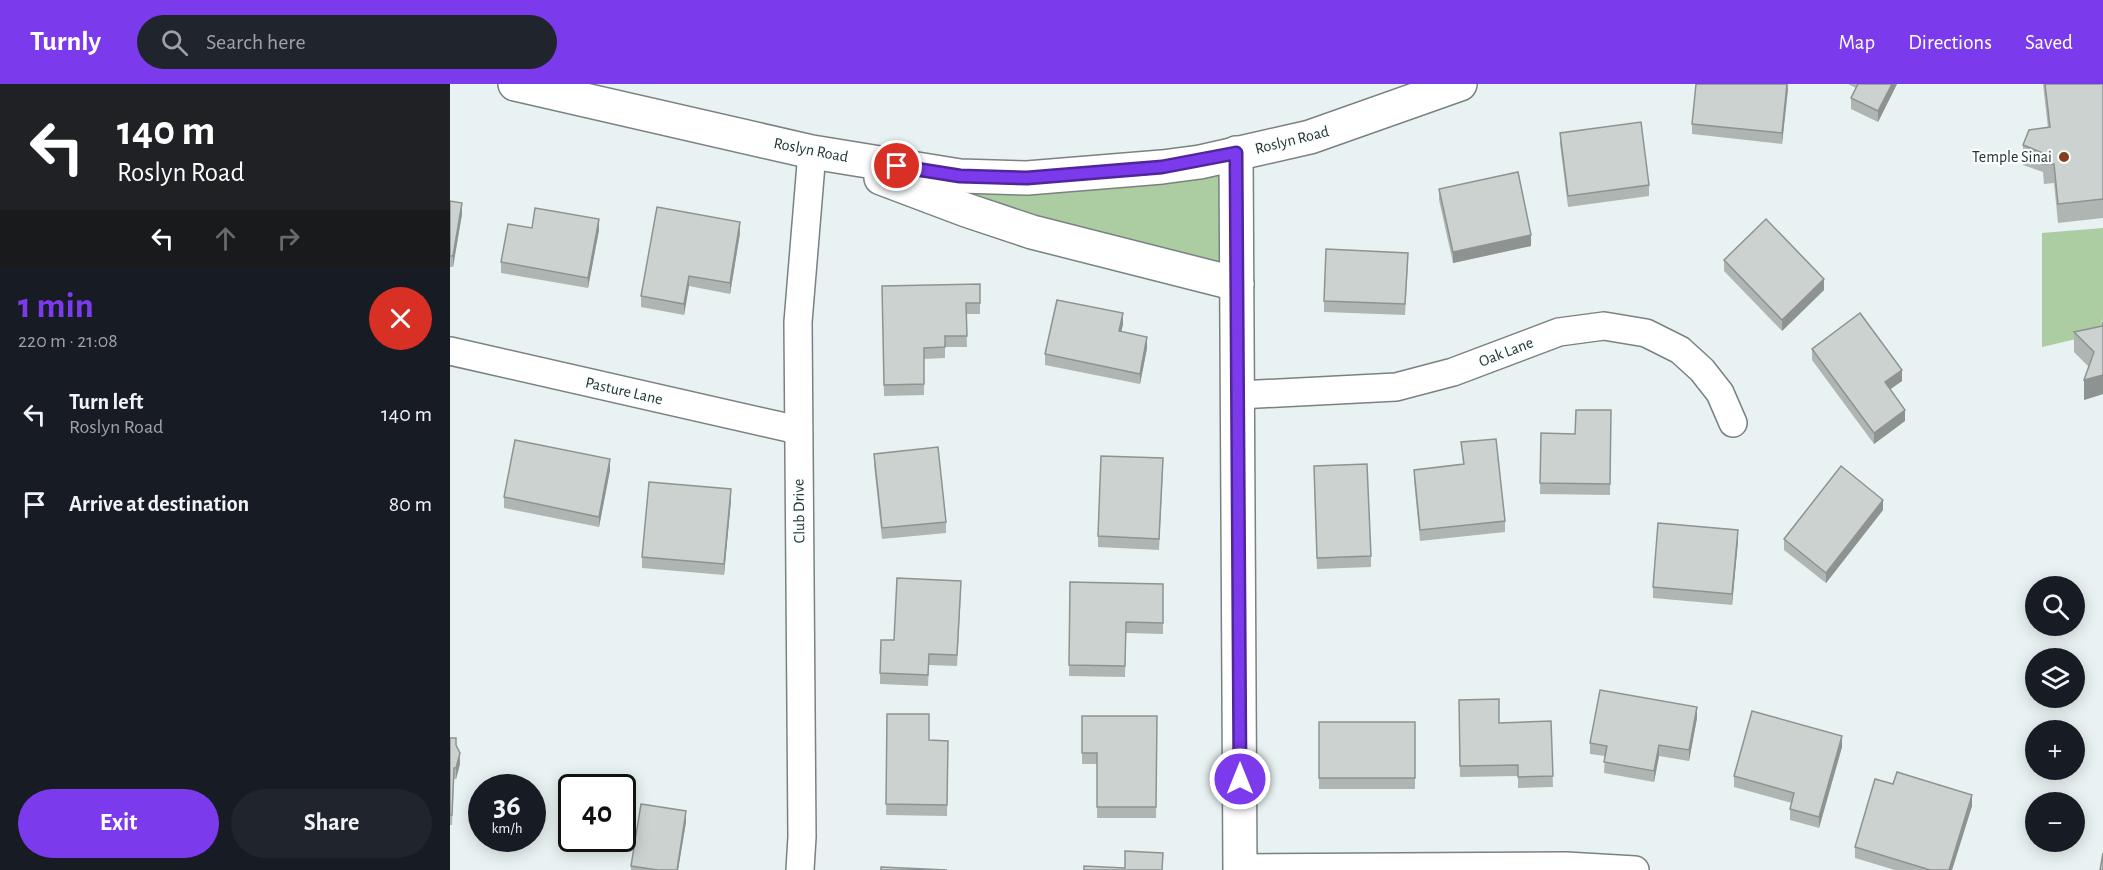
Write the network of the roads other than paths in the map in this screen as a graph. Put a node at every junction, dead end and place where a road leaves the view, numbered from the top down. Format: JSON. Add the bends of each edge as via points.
{"nodes":[{"id":1,"x":515,"y":84,"type":"edge"},
{"id":2,"x":1460,"y":84,"type":"edge"},
{"id":3,"x":812,"y":152,"type":"junction"},
{"id":4,"x":1236,"y":153,"type":"junction"},
{"id":5,"x":1237,"y":284,"type":"junction"},
{"id":6,"x":450,"y":351,"type":"edge"},
{"id":7,"x":1239,"y":395,"type":"junction"},
{"id":8,"x":1733,"y":423,"type":"dead end"},
{"id":9,"x":798,"y":430,"type":"junction"},
{"id":10,"x":1240,"y":869,"type":"edge"},
{"id":11,"x":800,"y":870,"type":"edge"},
{"id":12,"x":1635,"y":870,"type":"edge"}],
"edges":[{"from":1,"to":3,"type":"main road","name":"Roslyn Road"},
{"from":2,"to":4,"type":"main road","name":"Roslyn Road","via":[[1310,137]]},
{"from":3,"to":4,"type":"main road","name":"Roslyn Road","via":[[960,176],[1027,178],[1162,167]]},
{"from":3,"to":5,"type":"main road","via":[[1032,232]]},
{"from":3,"to":9,"type":"street","name":"Club Drive","via":[[798,322]]},
{"from":4,"to":5,"type":"main road"},
{"from":5,"to":7,"type":"main road"},
{"from":6,"to":9,"type":"street","name":"Pasture Lane"},
{"from":7,"to":8,"type":"street","name":"Oak Lane","via":[[1396,387],[1453,372],[1558,332],[1604,326],[1646,333],[1680,351],[1720,393]]},
{"from":7,"to":10,"type":"main road"},
{"from":9,"to":11,"type":"street","name":"Club Drive"},
{"from":10,"to":12,"type":"street","via":[[1566,866]]}]}
